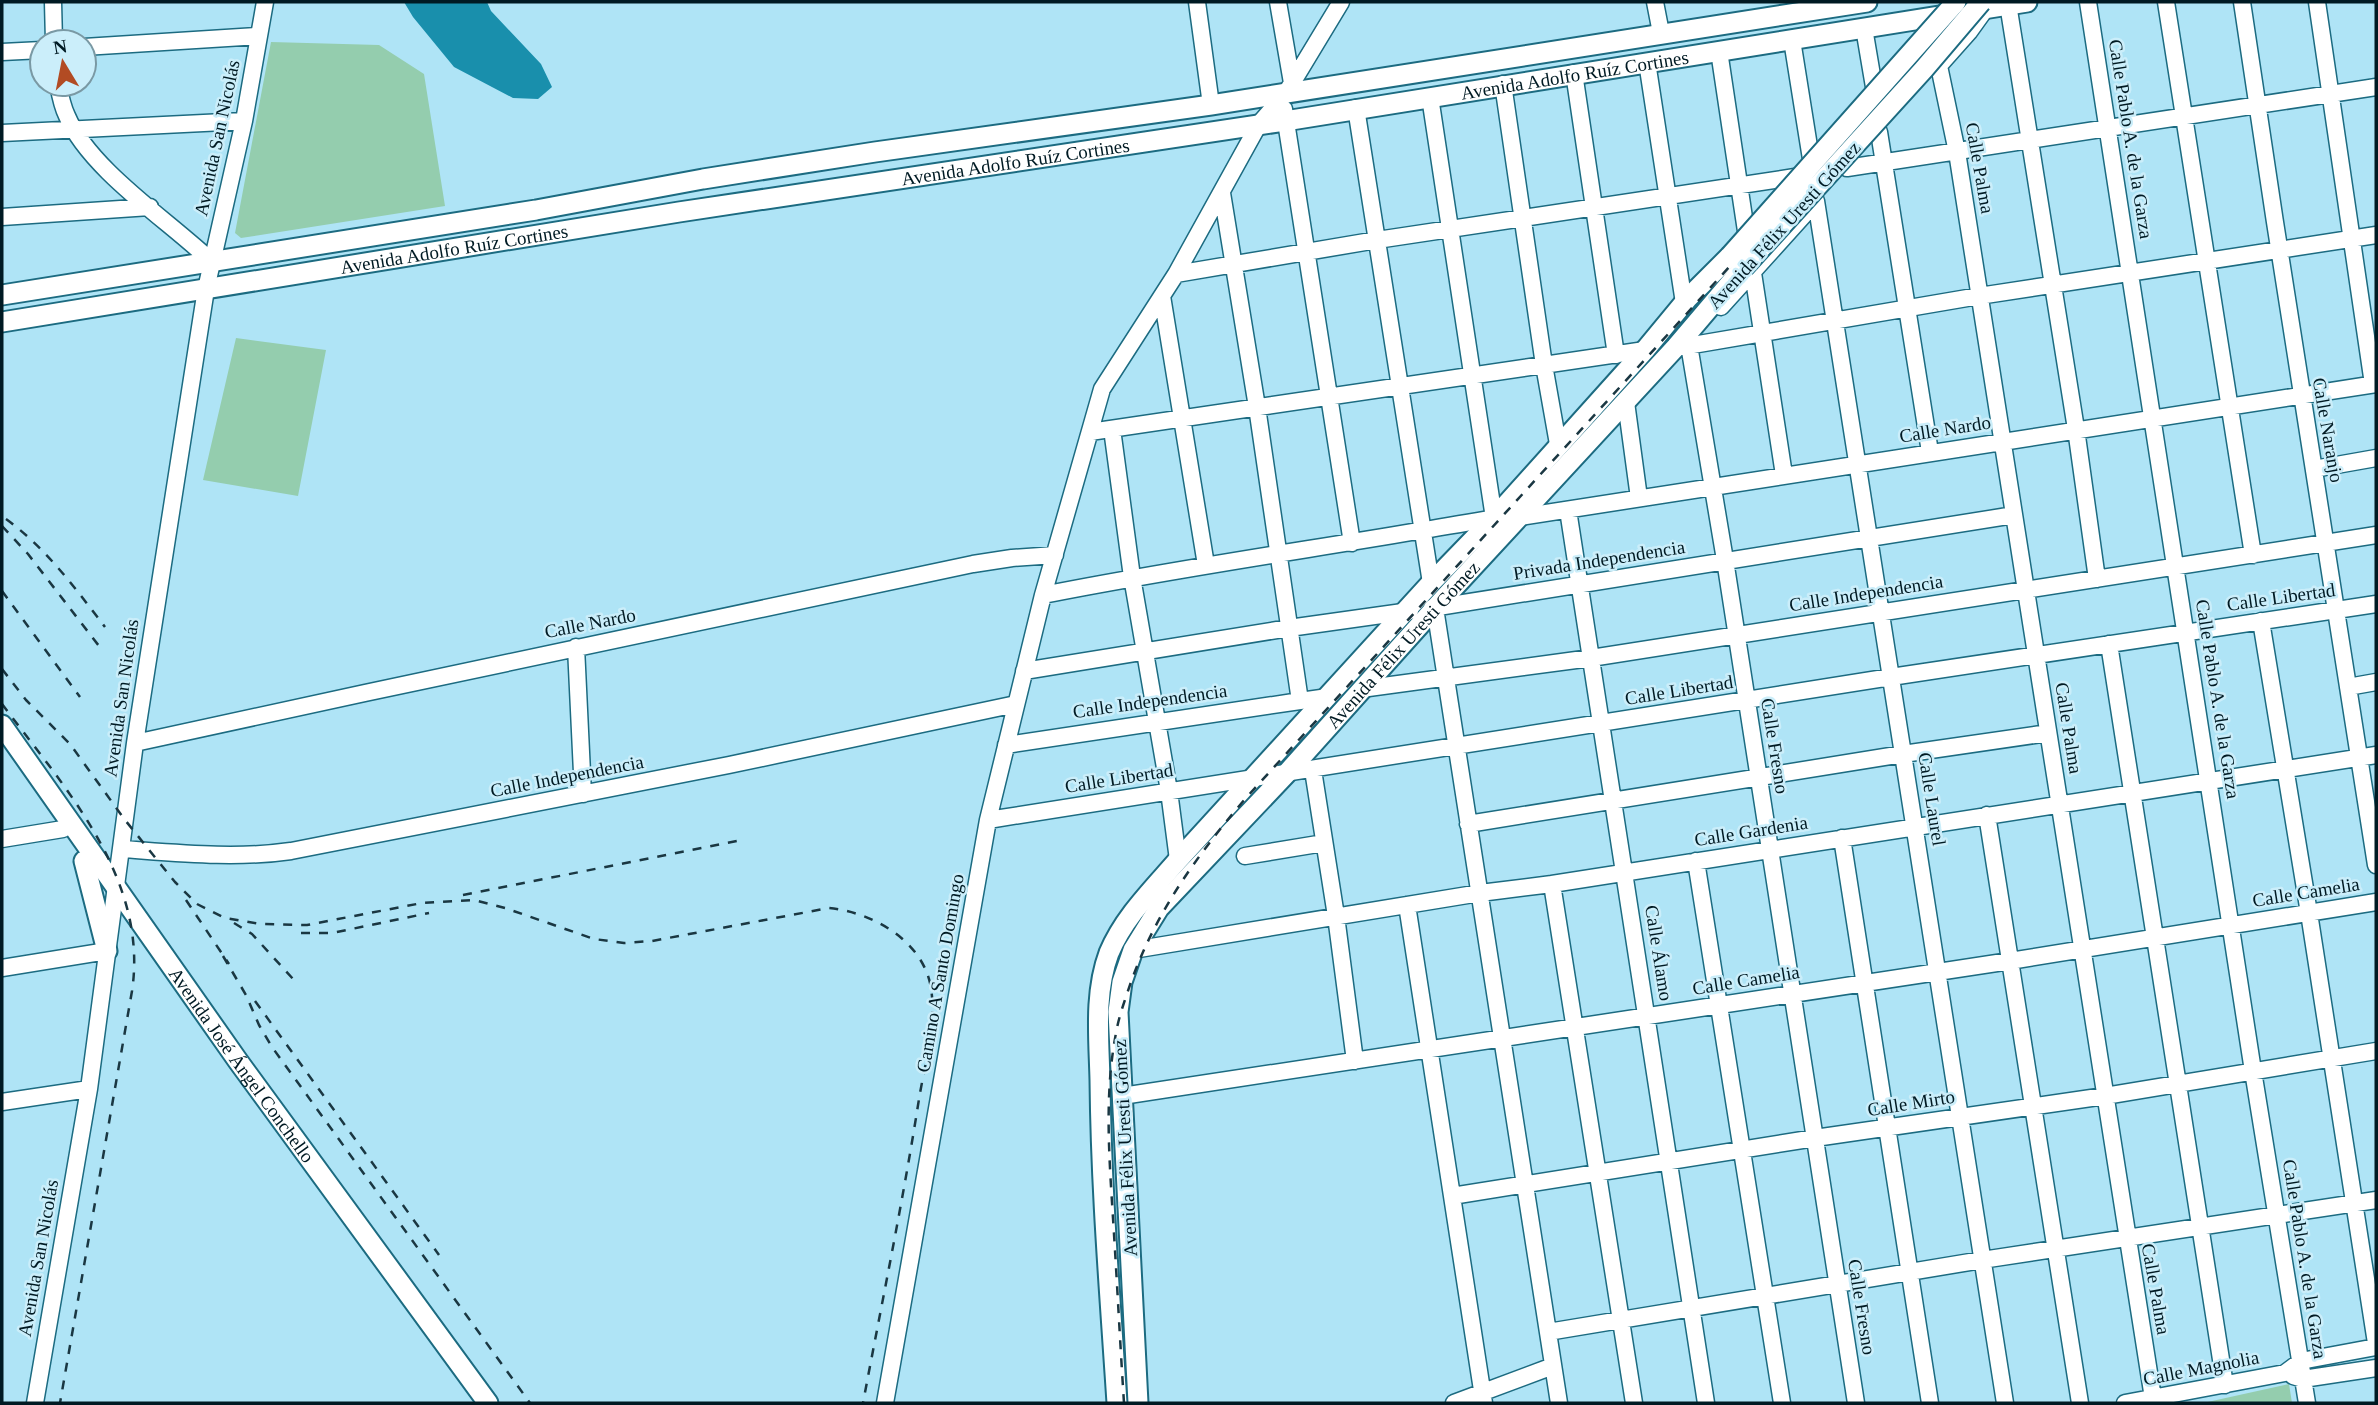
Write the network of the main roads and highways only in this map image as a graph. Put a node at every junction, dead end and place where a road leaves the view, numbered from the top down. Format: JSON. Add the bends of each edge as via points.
{"nodes":[{"id":1,"x":1867,"y":2,"type":"edge"},
{"id":2,"x":1956,"y":2,"type":"edge"},
{"id":3,"x":1999,"y":3,"type":"edge"},
{"id":4,"x":1943,"y":9,"type":"edge"},
{"id":5,"x":1743,"y":266,"type":"junction"},
{"id":6,"x":2,"y":295,"type":"edge"},
{"id":7,"x":2,"y":322,"type":"edge"},
{"id":8,"x":2,"y":725,"type":"edge"},
{"id":9,"x":2,"y":743,"type":"edge"},
{"id":10,"x":84,"y":861,"type":"junction"},
{"id":11,"x":116,"y":898,"type":"junction"},
{"id":12,"x":107,"y":951,"type":"road end"},
{"id":13,"x":473,"y":1403,"type":"edge"},
{"id":14,"x":488,"y":1403,"type":"edge"},
{"id":15,"x":1117,"y":1403,"type":"edge"},
{"id":16,"x":1138,"y":1403,"type":"edge"}],
"edges":[{"from":1,"to":6,"type":"main road","name":"Avenida Adolfo Ruíz Cortines","via":[[1289,88],[1211,105],[849,156]]},
{"from":2,"to":5,"type":"main road","name":"Avenida Félix Uresti Gómez","bridge":true},
{"from":3,"to":4,"type":"main road","name":"Avenida Adolfo Ruíz Cortines"},
{"from":3,"to":5,"type":"main road","name":"Avenida Félix Uresti Gómez","bridge":true,"via":[[1924,69]]},
{"from":4,"to":7,"type":"main road","name":"Avenida Adolfo Ruíz Cortines","via":[[1792,40]]},
{"from":5,"to":15,"type":"main road","name":"Avenida Félix Uresti Gómez","via":[[1686,301],[1494,518],[1178,860],[1117,937],[1100,986],[1101,1140]]},
{"from":5,"to":16,"type":"main road","name":"Avenida Félix Uresti Gómez","via":[[1686,340],[1159,908],[1133,950],[1118,1012]]},
{"from":8,"to":11,"type":"main road","name":"Avenida José Ángel Conchello"},
{"from":9,"to":10,"type":"main road","name":"Avenida José Ángel Conchello"},
{"from":10,"to":11,"type":"main road","name":"Avenida José Ángel Conchello"},
{"from":10,"to":12,"type":"main road"},
{"from":11,"to":13,"type":"main road","name":"Avenida José Ángel Conchello"},
{"from":11,"to":14,"type":"main road","name":"Avenida José Ángel Conchello"}]}
